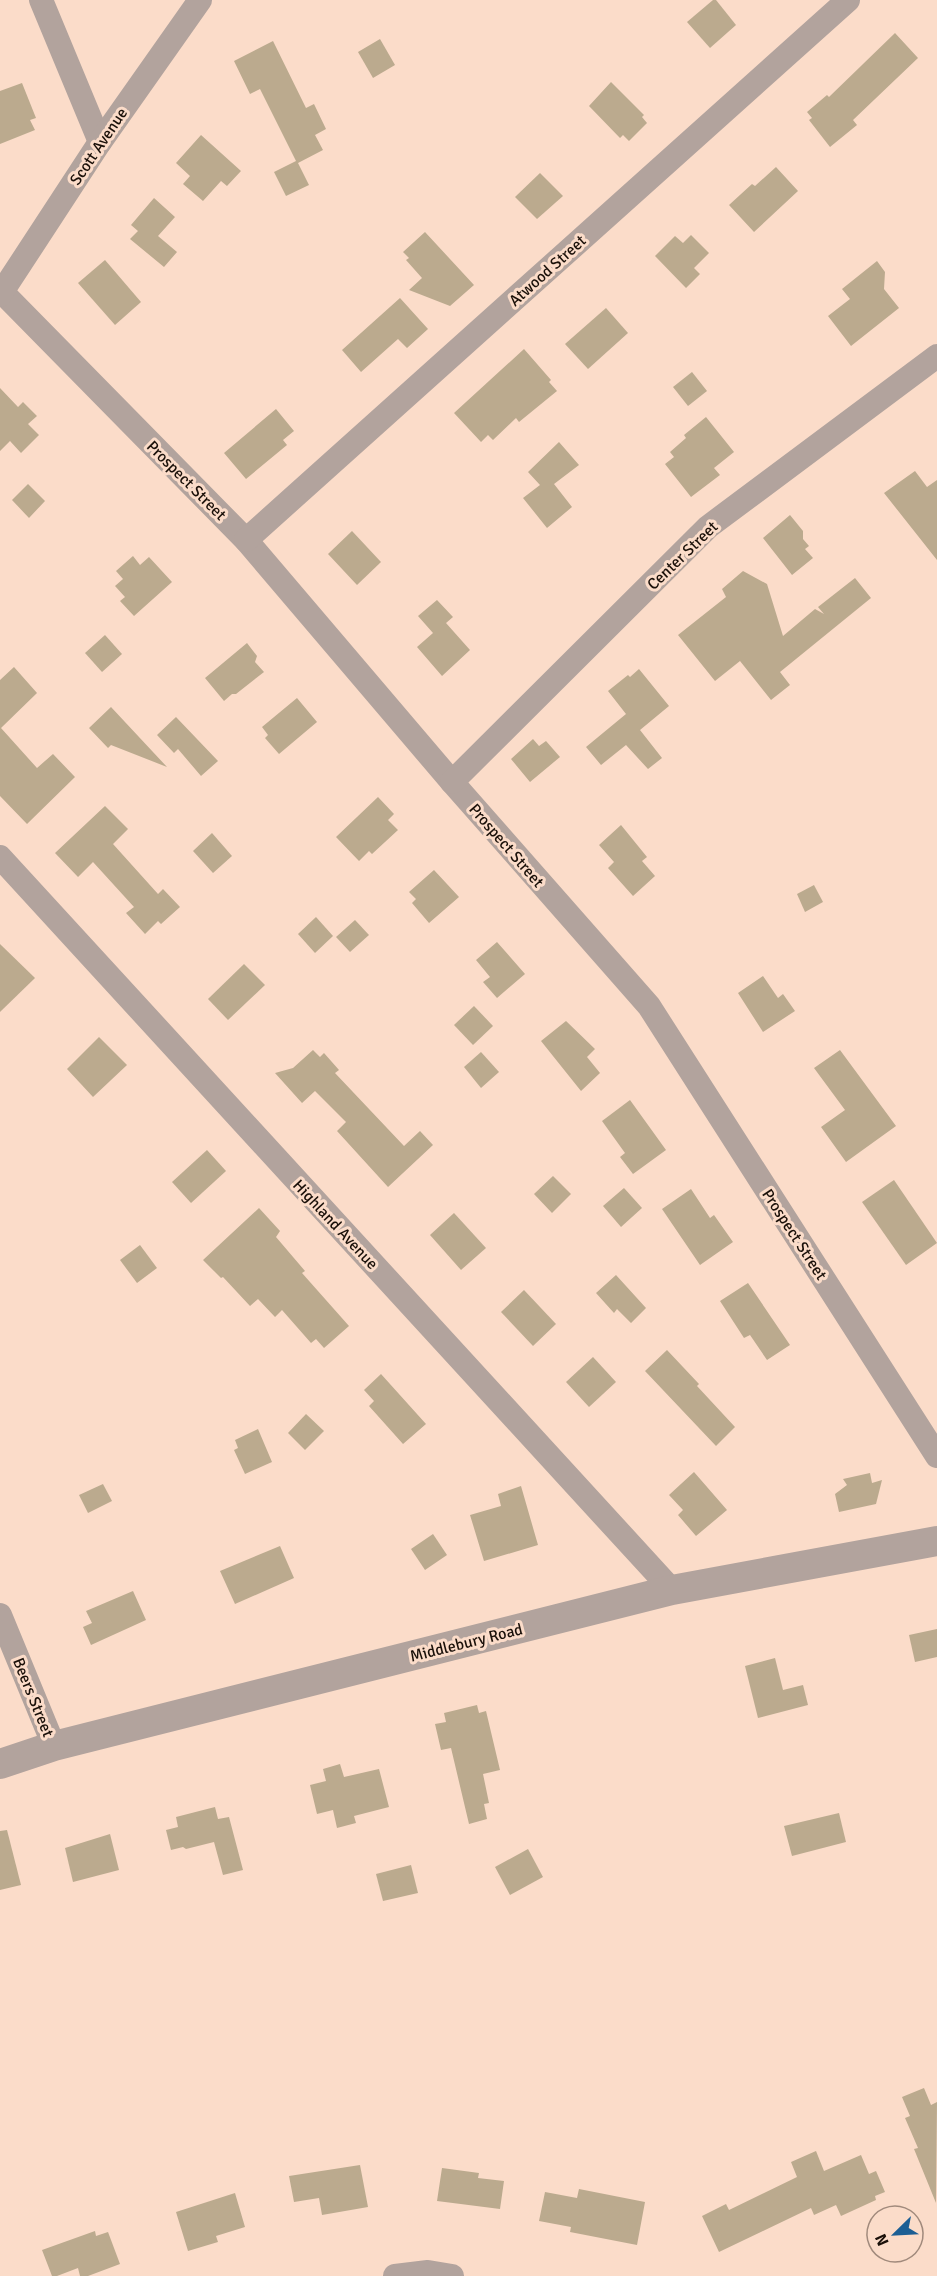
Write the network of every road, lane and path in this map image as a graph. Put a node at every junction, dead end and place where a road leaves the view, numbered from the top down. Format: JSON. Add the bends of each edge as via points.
{"nodes":[{"id":1,"x":41,"y":0,"type":"edge"},
{"id":2,"x":200,"y":0,"type":"edge"},
{"id":3,"x":848,"y":0,"type":"edge"},
{"id":4,"x":100,"y":142,"type":"junction"},
{"id":5,"x":1,"y":293,"type":"edge"},
{"id":6,"x":937,"y":356,"type":"edge"},
{"id":7,"x":246,"y":540,"type":"junction"},
{"id":8,"x":452,"y":782,"type":"junction"},
{"id":9,"x":0,"y":857,"type":"edge"},
{"id":10,"x":937,"y":1456,"type":"edge"},
{"id":11,"x":937,"y":1541,"type":"edge"},
{"id":12,"x":672,"y":1590,"type":"junction"},
{"id":13,"x":0,"y":1615,"type":"edge"},
{"id":14,"x":54,"y":1746,"type":"junction"},
{"id":15,"x":0,"y":1764,"type":"edge"},
{"id":16,"x":395,"y":2276,"type":"edge"},
{"id":17,"x":452,"y":2276,"type":"edge"}],
"edges":[{"from":1,"to":4,"type":"street"},
{"from":2,"to":4,"type":"street","name":"Scott Avenue"},
{"from":3,"to":7,"type":"street","name":"Atwood Street"},
{"from":4,"to":5,"type":"street","name":"Scott Avenue"},
{"from":5,"to":7,"type":"street","name":"Prospect Street"},
{"from":6,"to":8,"type":"street","name":"Center Street","via":[[708,527]]},
{"from":7,"to":8,"type":"street","name":"Prospect Street"},
{"from":8,"to":10,"type":"street","name":"Prospect Street","via":[[649,1005]]},
{"from":9,"to":12,"type":"street","name":"Highland Avenue"},
{"from":11,"to":12,"type":"street","name":"Middlebury Road"},
{"from":12,"to":14,"type":"street","name":"Middlebury Road"},
{"from":13,"to":14,"type":"street","name":"Beers Street"},
{"from":14,"to":15,"type":"street","name":"Middlebury Road"},
{"from":16,"to":17,"type":"street","via":[[428,2272]]}]}
